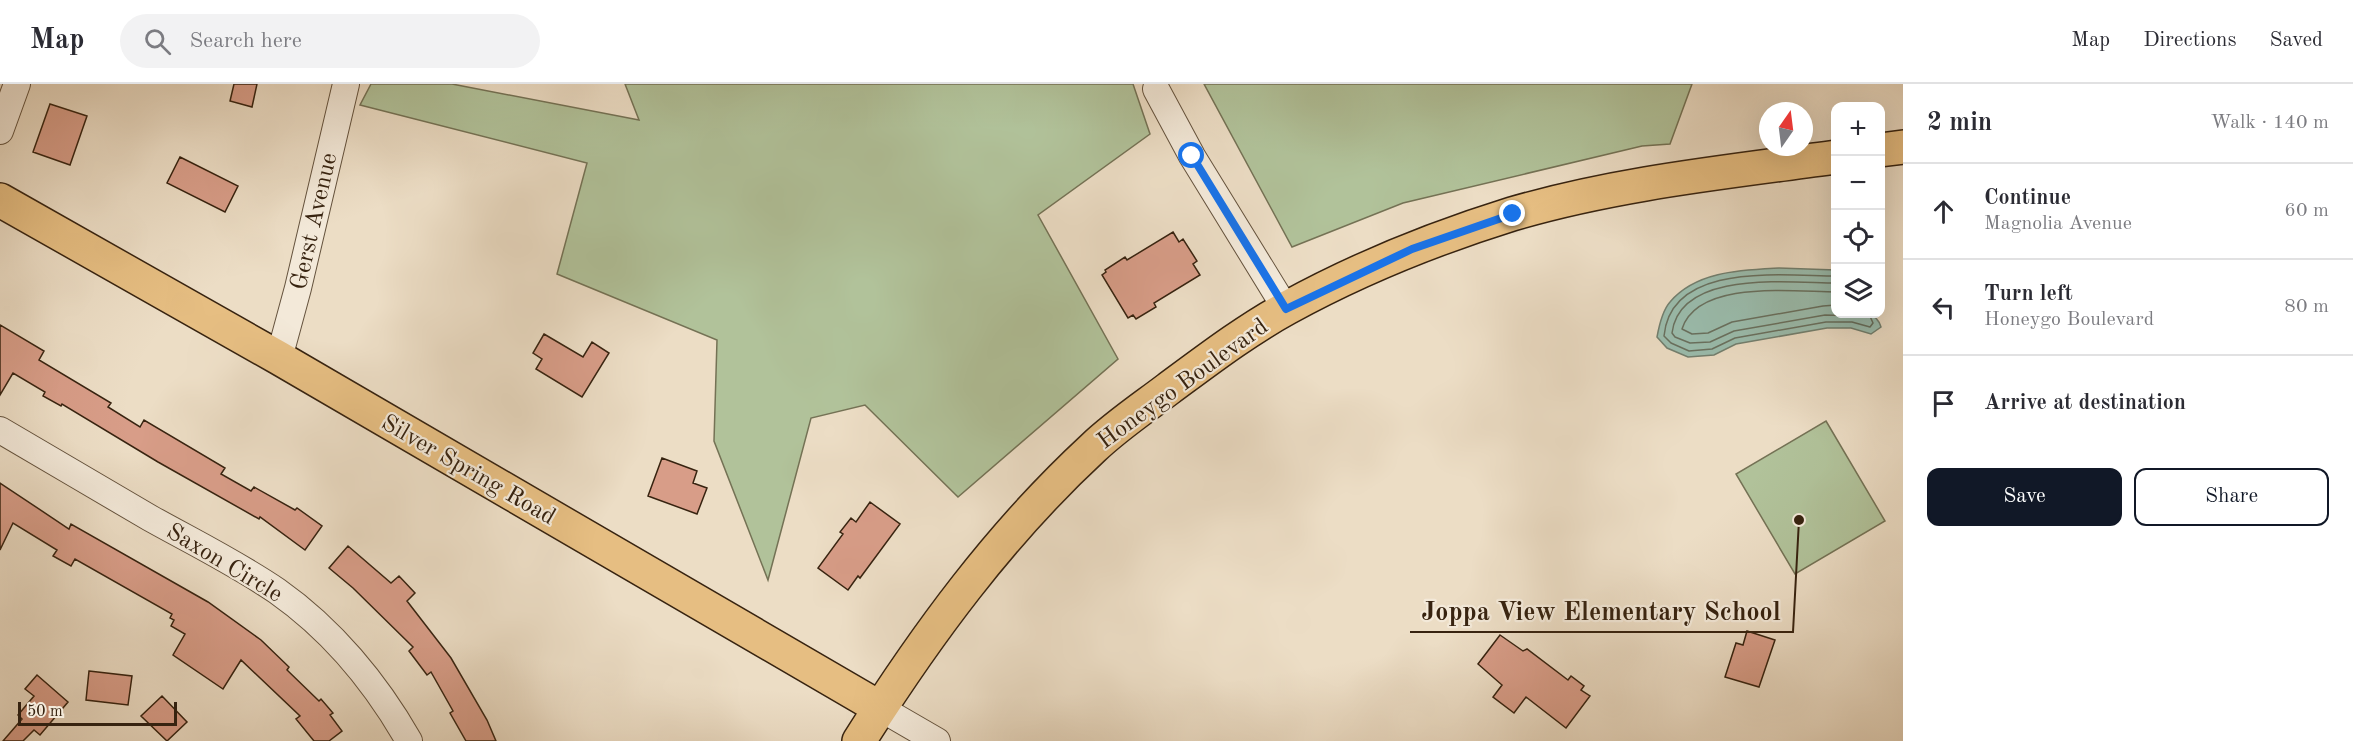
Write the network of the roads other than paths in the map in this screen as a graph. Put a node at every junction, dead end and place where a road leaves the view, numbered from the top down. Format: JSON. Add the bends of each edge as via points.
{"nodes":[{"id":1,"x":17,"y":84,"type":"edge"},
{"id":2,"x":346,"y":84,"type":"edge"},
{"id":3,"x":1156,"y":89,"type":"dead end"},
{"id":4,"x":0,"y":131,"type":"edge"},
{"id":5,"x":1903,"y":147,"type":"edge"},
{"id":6,"x":1885,"y":149,"type":"edge"},
{"id":7,"x":1831,"y":158,"type":"edge"},
{"id":8,"x":0,"y":200,"type":"edge"},
{"id":9,"x":1286,"y":309,"type":"junction"},
{"id":10,"x":279,"y":358,"type":"junction"},
{"id":11,"x":0,"y":430,"type":"edge"},
{"id":12,"x":880,"y":708,"type":"junction"},
{"id":13,"x":409,"y":741,"type":"edge"},
{"id":14,"x":859,"y":741,"type":"edge"},
{"id":15,"x":937,"y":741,"type":"edge"}],
"edges":[{"from":1,"to":4,"type":"street"},
{"from":2,"to":10,"type":"street","name":"Gerst Avenue"},
{"from":3,"to":9,"type":"street","via":[[1192,156]]},
{"from":5,"to":6,"type":"main road"},
{"from":7,"to":9,"type":"main road","name":"Honeygo Boulevard","via":[[1609,190],[1513,214],[1412,249]]},
{"from":8,"to":10,"type":"main road","name":"Silver Spring Road"},
{"from":9,"to":12,"type":"main road","name":"Honeygo Boulevard","via":[[1217,353],[1088,453],[1043,497],[964,588]]},
{"from":10,"to":12,"type":"main road","name":"Silver Spring Road"},
{"from":11,"to":13,"type":"street","name":"Saxon Circle","via":[[278,592],[344,651],[370,681]]},
{"from":12,"to":14,"type":"main road","name":"Honeygo Boulevard"},
{"from":12,"to":15,"type":"street","name":"Silver Spring Road"}]}
